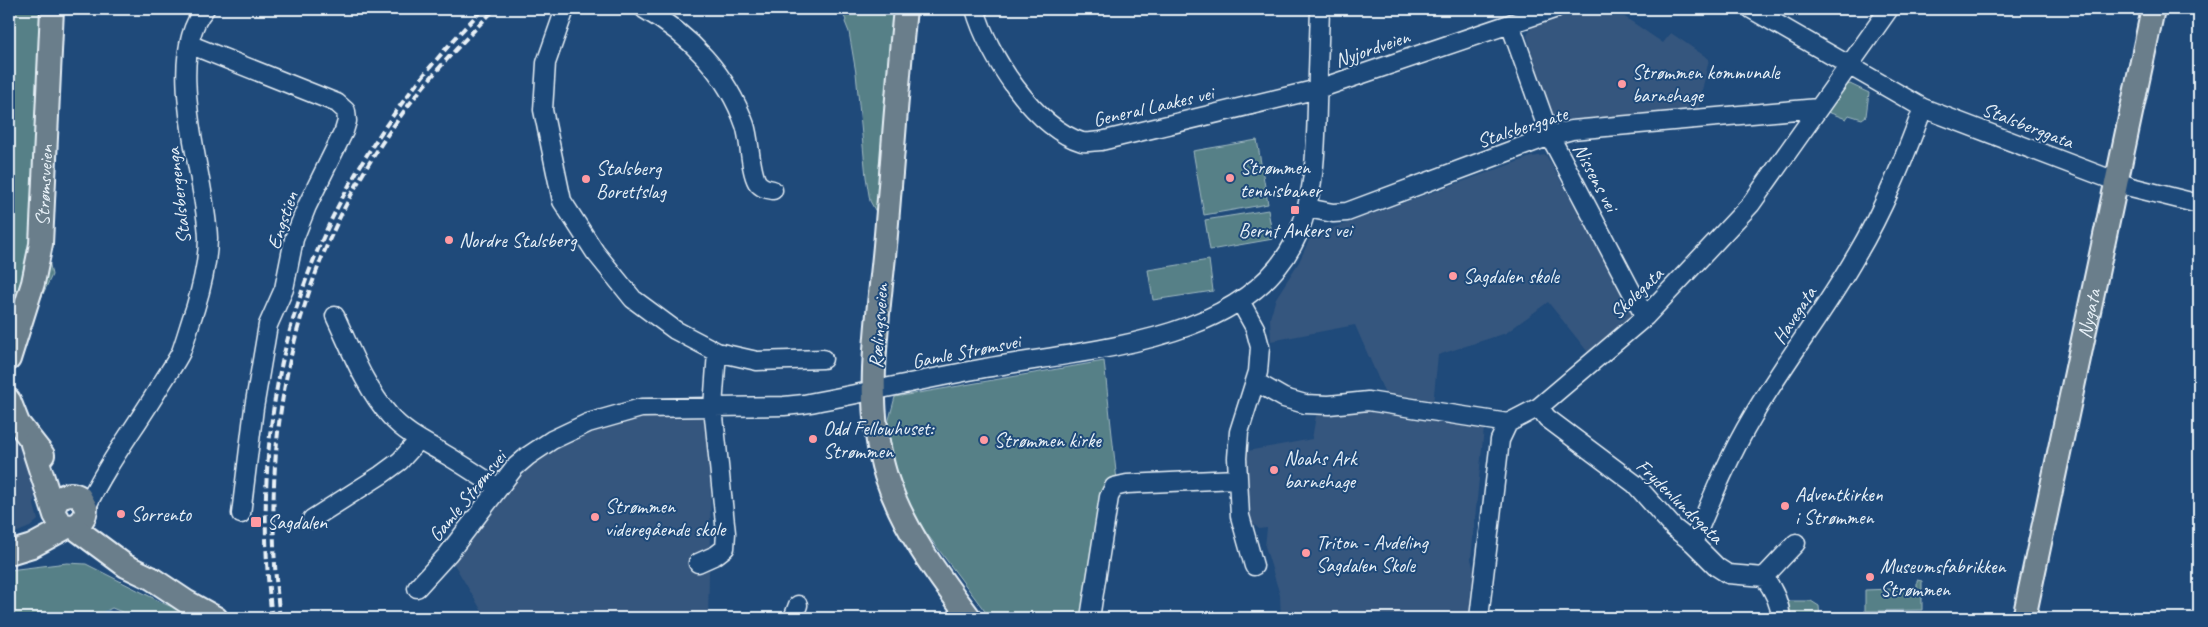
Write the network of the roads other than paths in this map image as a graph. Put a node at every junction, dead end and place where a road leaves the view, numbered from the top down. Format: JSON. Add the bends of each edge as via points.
{"nodes":[{"id":1,"x":52,"y":9,"type":"edge"},
{"id":2,"x":205,"y":9,"type":"edge"},
{"id":3,"x":565,"y":9,"type":"edge"},
{"id":4,"x":644,"y":9,"type":"edge"},
{"id":5,"x":905,"y":9,"type":"edge"},
{"id":6,"x":975,"y":9,"type":"edge"},
{"id":7,"x":1320,"y":9,"type":"edge"},
{"id":8,"x":1554,"y":9,"type":"edge"},
{"id":9,"x":1751,"y":9,"type":"edge"},
{"id":10,"x":1890,"y":9,"type":"edge"},
{"id":11,"x":2153,"y":9,"type":"edge"},
{"id":12,"x":1510,"y":24,"type":"junction"},
{"id":13,"x":191,"y":45,"type":"junction"},
{"id":14,"x":1850,"y":64,"type":"junction"},
{"id":15,"x":1318,"y":89,"type":"junction"},
{"id":16,"x":1818,"y":108,"type":"junction"},
{"id":17,"x":1923,"y":108,"type":"junction"},
{"id":18,"x":1550,"y":136,"type":"junction"},
{"id":19,"x":2117,"y":182,"type":"junction"},
{"id":20,"x":773,"y":190,"type":"dead end"},
{"id":21,"x":2199,"y":204,"type":"edge"},
{"id":22,"x":1307,"y":208,"type":"junction"},
{"id":23,"x":1240,"y":301,"type":"junction"},
{"id":24,"x":335,"y":316,"type":"dead end"},
{"id":25,"x":1645,"y":317,"type":"junction"},
{"id":26,"x":717,"y":352,"type":"junction"},
{"id":27,"x":823,"y":358,"type":"dead end"},
{"id":28,"x":9,"y":359,"type":"edge"},
{"id":29,"x":1256,"y":382,"type":"junction"},
{"id":30,"x":874,"y":391,"type":"junction"},
{"id":31,"x":9,"y":400,"type":"edge"},
{"id":32,"x":714,"y":407,"type":"junction"},
{"id":33,"x":1539,"y":407,"type":"junction"},
{"id":34,"x":1508,"y":423,"type":"junction"},
{"id":35,"x":419,"y":440,"type":"junction"},
{"id":36,"x":1236,"y":479,"type":"junction"},
{"id":37,"x":498,"y":488,"type":"junction"},
{"id":38,"x":71,"y":511,"type":"junction"},
{"id":39,"x":241,"y":514,"type":"dead end"},
{"id":40,"x":312,"y":519,"type":"dead end"},
{"id":41,"x":9,"y":542,"type":"edge"},
{"id":42,"x":1693,"y":543,"type":"junction"},
{"id":43,"x":1796,"y":543,"type":"dead end"},
{"id":44,"x":9,"y":553,"type":"edge"},
{"id":45,"x":698,"y":563,"type":"dead end"},
{"id":46,"x":1254,"y":566,"type":"dead end"},
{"id":47,"x":1764,"y":577,"type":"junction"},
{"id":48,"x":417,"y":588,"type":"dead end"},
{"id":49,"x":216,"y":618,"type":"edge"},
{"id":50,"x":970,"y":618,"type":"edge"},
{"id":51,"x":1090,"y":618,"type":"edge"},
{"id":52,"x":1479,"y":618,"type":"edge"},
{"id":53,"x":1781,"y":618,"type":"edge"},
{"id":54,"x":2024,"y":618,"type":"edge"}],
"edges":[{"from":1,"to":28,"type":"main road","name":"Strømsveien","via":[[41,244],[33,283]]},
{"from":2,"to":13,"type":"street","name":"Stalsbergenga","via":[[192,30]]},
{"from":3,"to":26,"type":"street","via":[[546,63],[543,110],[562,201],[595,252],[633,298],[675,330]]},
{"from":4,"to":20,"type":"street","via":[[678,30],[712,66],[730,92],[745,125],[756,181],[763,188]]},
{"from":5,"to":30,"type":"main road","name":"Rælingsveien"},
{"from":6,"to":15,"type":"street","name":"General Laakes vei","via":[[998,61],[1026,100],[1062,132],[1084,143]]},
{"from":7,"to":15,"type":"street","name":"Gamle Strømsvei"},
{"from":8,"to":12,"type":"street","name":"Nyjordveien"},
{"from":9,"to":14,"type":"street","name":"Stalsberggata"},
{"from":10,"to":14,"type":"street","name":"Skolegata"},
{"from":11,"to":19,"type":"main road","name":"Nygata"},
{"from":12,"to":15,"type":"street","name":"Nyjordveien"},
{"from":12,"to":18,"type":"street","name":"Nissens vei"},
{"from":13,"to":38,"type":"street","name":"Stalsbergenga","via":[[186,64],[186,97],[208,239],[203,284],[180,353],[102,477]]},
{"from":13,"to":39,"type":"street","name":"Engstien","via":[[337,103],[346,111],[344,131],[294,239],[284,289],[268,325]]},
{"from":14,"to":16,"type":"street","name":"Skolegata"},
{"from":14,"to":17,"type":"street","name":"Stalsberggata"},
{"from":15,"to":22,"type":"street","name":"Gamle Strømsvei","via":[[1315,166]]},
{"from":16,"to":18,"type":"street","name":"Stalsberggate","via":[[1572,130]]},
{"from":16,"to":25,"type":"street","name":"Skolegata","via":[[1751,204]]},
{"from":17,"to":19,"type":"street","name":"Stalsberggata"},
{"from":17,"to":42,"type":"street","name":"Havegata","via":[[1888,195],[1857,256],[1753,416]]},
{"from":18,"to":22,"type":"street","name":"Stalsberggate","via":[[1347,212]]},
{"from":18,"to":25,"type":"street","name":"Nissens vei"},
{"from":19,"to":21,"type":"street","name":"Stalsberggata"},
{"from":19,"to":54,"type":"main road","name":"Nygata"},
{"from":22,"to":23,"type":"street","name":"Gamle Strømsvei","via":[[1297,236],[1281,263]]},
{"from":23,"to":29,"type":"street","via":[[1259,340],[1260,362]]},
{"from":23,"to":30,"type":"street","name":"Gamle Strømsvei","via":[[1189,325],[1144,341]]},
{"from":24,"to":35,"type":"street","via":[[362,375],[377,399],[390,416]]},
{"from":25,"to":33,"type":"street","name":"Skolegata"},
{"from":26,"to":27,"type":"street","via":[[757,361]]},
{"from":26,"to":32,"type":"street"},
{"from":29,"to":34,"type":"street","via":[[1284,398],[1305,404],[1368,401]]},
{"from":29,"to":36,"type":"street","via":[[1239,432]]},
{"from":30,"to":32,"type":"street","name":"Gamle Strømsvei","via":[[784,406]]},
{"from":30,"to":50,"type":"main road","name":"Rælingsveien","via":[[881,455],[896,504],[921,549]]},
{"from":31,"to":38,"type":"main road","via":[[18,423]]},
{"from":32,"to":37,"type":"street","name":"Gamle Strømsvei","via":[[641,408],[588,423],[528,456]]},
{"from":32,"to":45,"type":"street","via":[[725,548]]},
{"from":33,"to":34,"type":"street","name":"Skolegata"},
{"from":33,"to":42,"type":"street","name":"Frydenlundsgata","via":[[1547,418],[1635,484],[1674,528]]},
{"from":34,"to":52,"type":"street","via":[[1500,440]]},
{"from":35,"to":37,"type":"street"},
{"from":35,"to":40,"type":"street","via":[[381,476]]},
{"from":36,"to":46,"type":"street","via":[[1240,516]]},
{"from":36,"to":51,"type":"street","via":[[1114,487],[1109,497]]},
{"from":37,"to":48,"type":"street","name":"Gamle Strømsvei","via":[[448,554]]},
{"from":38,"to":41,"type":"main road","via":[[21,539]]},
{"from":38,"to":44,"type":"main road","via":[[32,546]]},
{"from":38,"to":49,"type":"main road","via":[[126,566]]},
{"from":42,"to":47,"type":"street","name":"Frydenlundsgata","via":[[1728,574]]},
{"from":43,"to":47,"type":"street"},
{"from":47,"to":53,"type":"street","via":[[1777,599]]}]}
